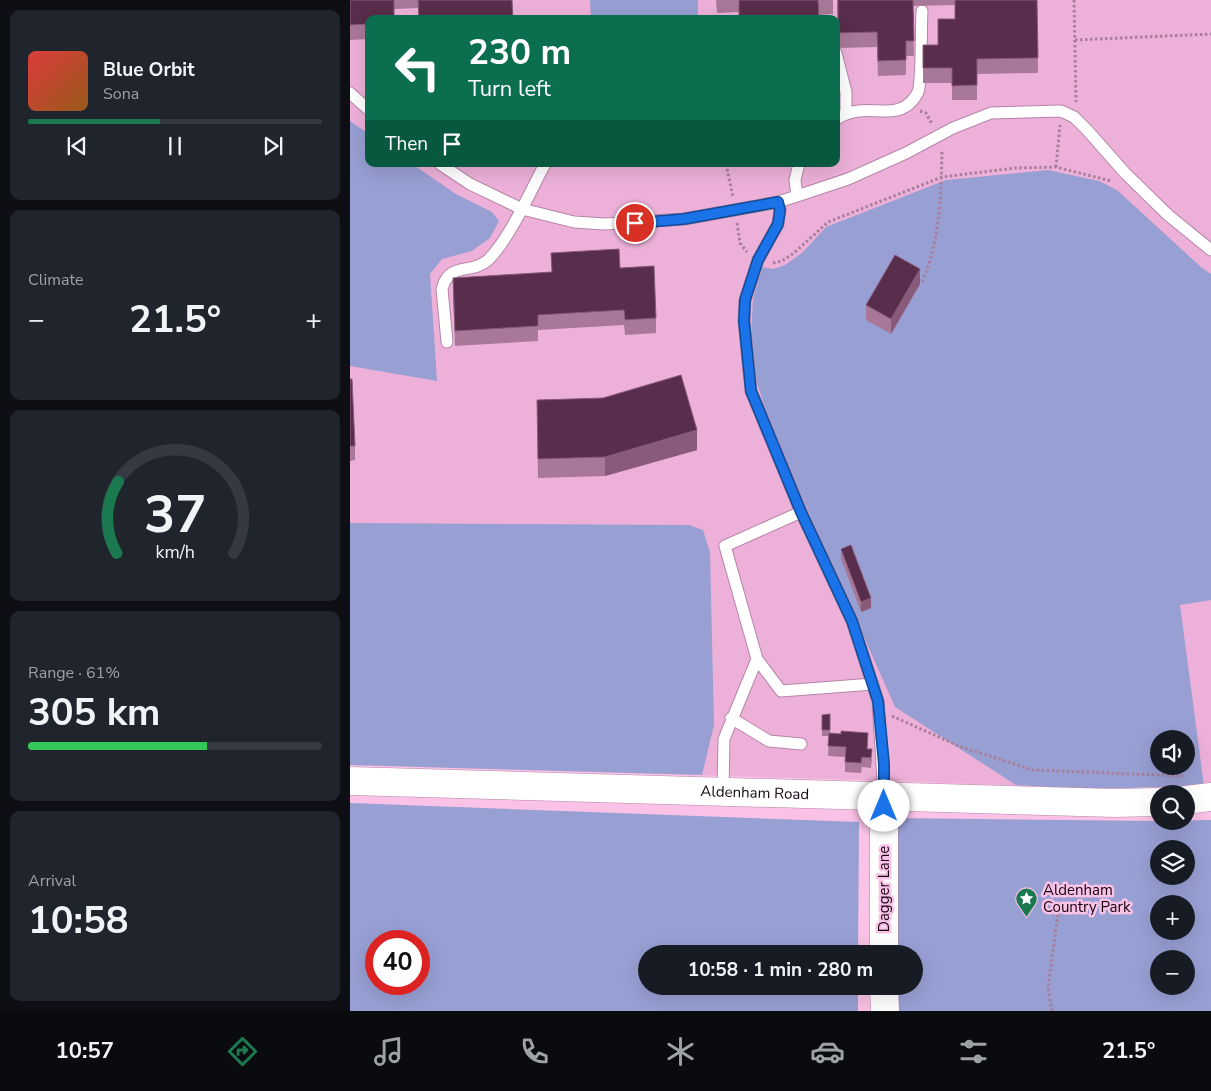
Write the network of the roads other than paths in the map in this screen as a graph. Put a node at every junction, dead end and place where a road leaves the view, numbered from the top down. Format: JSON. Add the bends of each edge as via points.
{"nodes":[{"id":1,"x":922,"y":11,"type":"dead end"},
{"id":2,"x":840,"y":69,"type":"edge"},
{"id":3,"x":350,"y":92,"type":"edge"},
{"id":4,"x":365,"y":106,"type":"edge"},
{"id":5,"x":846,"y":113,"type":"junction"},
{"id":6,"x":840,"y":117,"type":"edge"},
{"id":7,"x":444,"y":167,"type":"edge"},
{"id":8,"x":543,"y":167,"type":"edge"},
{"id":9,"x":798,"y":167,"type":"edge"},
{"id":10,"x":797,"y":196,"type":"junction"},
{"id":11,"x":778,"y":202,"type":"junction"},
{"id":12,"x":522,"y":209,"type":"junction"},
{"id":13,"x":1211,"y":250,"type":"edge"},
{"id":14,"x":447,"y":342,"type":"dead end"},
{"id":15,"x":801,"y":512,"type":"junction"},
{"id":16,"x":757,"y":659,"type":"junction"},
{"id":17,"x":873,"y":684,"type":"junction"},
{"id":18,"x":731,"y":718,"type":"junction"},
{"id":19,"x":801,"y":744,"type":"dead end"},
{"id":20,"x":350,"y":781,"type":"edge"},
{"id":21,"x":722,"y":790,"type":"junction"},
{"id":22,"x":1195,"y":791,"type":"edge"},
{"id":23,"x":884,"y":795,"type":"junction"},
{"id":24,"x":1211,"y":797,"type":"edge"},
{"id":25,"x":1150,"y":802,"type":"edge"},
{"id":26,"x":884,"y":945,"type":"edge"},
{"id":27,"x":884,"y":995,"type":"edge"},
{"id":28,"x":884,"y":1011,"type":"edge"}],
"edges":[{"from":1,"to":5,"type":"lane","via":[[918,91],[907,106],[901,110],[866,109]]},
{"from":2,"to":5,"type":"lane","via":[[846,92]]},
{"from":3,"to":4,"type":"lane"},
{"from":5,"to":6,"type":"lane"},
{"from":7,"to":12,"type":"lane","via":[[470,184]]},
{"from":8,"to":12,"type":"lane"},
{"from":9,"to":10,"type":"lane","via":[[795,180]]},
{"from":10,"to":11,"type":"lane"},
{"from":10,"to":13,"type":"lane","via":[[848,179],[991,113],[1061,111],[1077,120],[1168,215]]},
{"from":11,"to":12,"type":"lane","via":[[684,219],[605,224],[574,222]]},
{"from":11,"to":15,"type":"lane","via":[[778,224],[758,260],[745,300],[744,321],[751,391]]},
{"from":12,"to":14,"type":"lane","via":[[488,260],[455,271],[444,281]]},
{"from":15,"to":16,"type":"lane","via":[[724,546]]},
{"from":15,"to":17,"type":"lane","via":[[852,621]]},
{"from":16,"to":17,"type":"lane","via":[[781,691]]},
{"from":16,"to":18,"type":"lane"},
{"from":17,"to":23,"type":"lane","via":[[879,711]]},
{"from":18,"to":19,"type":"lane","via":[[769,740]]},
{"from":18,"to":21,"type":"lane","via":[[724,739]]},
{"from":20,"to":21,"type":"street","name":"Aldenham Road"},
{"from":21,"to":23,"type":"street","name":"Aldenham Road"},
{"from":22,"to":24,"type":"street"},
{"from":23,"to":25,"type":"street","name":"Aldenham Road"},
{"from":23,"to":26,"type":"street","name":"Dagger Lane"},
{"from":27,"to":28,"type":"street"}]}
